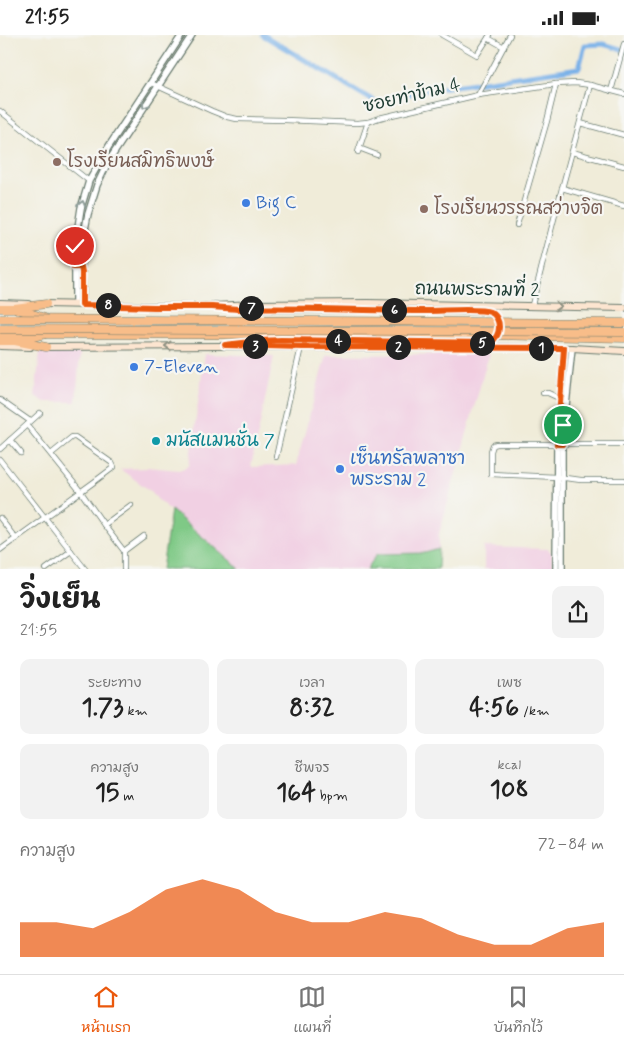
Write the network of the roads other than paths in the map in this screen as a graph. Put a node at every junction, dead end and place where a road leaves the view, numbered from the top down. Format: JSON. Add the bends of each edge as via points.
{"nodes":[{"id":1,"x":182,"y":35,"type":"edge"},
{"id":2,"x":192,"y":35,"type":"edge"},
{"id":3,"x":442,"y":35,"type":"edge"},
{"id":4,"x":510,"y":35,"type":"edge"},
{"id":5,"x":489,"y":37,"type":"edge"},
{"id":6,"x":624,"y":45,"type":"edge"},
{"id":7,"x":504,"y":47,"type":"junction"},
{"id":8,"x":154,"y":84,"type":"junction"},
{"id":9,"x":556,"y":84,"type":"junction"},
{"id":10,"x":590,"y":85,"type":"junction"},
{"id":11,"x":611,"y":91,"type":"junction"},
{"id":12,"x":624,"y":94,"type":"edge"},
{"id":13,"x":478,"y":95,"type":"junction"},
{"id":14,"x":0,"y":111,"type":"edge"},
{"id":15,"x":368,"y":122,"type":"junction"},
{"id":16,"x":580,"y":123,"type":"junction"},
{"id":17,"x":624,"y":135,"type":"edge"},
{"id":18,"x":572,"y":152,"type":"junction"},
{"id":19,"x":377,"y":155,"type":"dead end"},
{"id":20,"x":624,"y":167,"type":"edge"},
{"id":21,"x":89,"y":181,"type":"junction"},
{"id":22,"x":562,"y":188,"type":"junction"},
{"id":23,"x":624,"y":207,"type":"edge"},
{"id":24,"x":517,"y":225,"type":"dead end"},
{"id":25,"x":78,"y":267,"type":"junction"},
{"id":26,"x":0,"y":303,"type":"edge"},
{"id":27,"x":46,"y":304,"type":"junction"},
{"id":28,"x":79,"y":304,"type":"junction"},
{"id":29,"x":532,"y":305,"type":"junction"},
{"id":30,"x":212,"y":307,"type":"junction"},
{"id":31,"x":624,"y":307,"type":"edge"},
{"id":32,"x":0,"y":308,"type":"edge"},
{"id":33,"x":15,"y":308,"type":"junction"},
{"id":34,"x":45,"y":317,"type":"junction"},
{"id":35,"x":0,"y":318,"type":"edge"},
{"id":36,"x":624,"y":321,"type":"edge"},
{"id":37,"x":0,"y":329,"type":"edge"},
{"id":38,"x":624,"y":333,"type":"edge"},
{"id":39,"x":0,"y":334,"type":"edge"},
{"id":40,"x":45,"y":334,"type":"junction"},
{"id":41,"x":624,"y":338,"type":"edge"},
{"id":42,"x":16,"y":341,"type":"junction"},
{"id":43,"x":225,"y":345,"type":"junction"},
{"id":44,"x":0,"y":347,"type":"edge"},
{"id":45,"x":46,"y":347,"type":"junction"},
{"id":46,"x":302,"y":347,"type":"junction"},
{"id":47,"x":568,"y":348,"type":"junction"},
{"id":48,"x":624,"y":351,"type":"edge"},
{"id":49,"x":543,"y":393,"type":"dead end"},
{"id":50,"x":561,"y":399,"type":"junction"},
{"id":51,"x":0,"y":400,"type":"edge"},
{"id":52,"x":40,"y":413,"type":"dead end"},
{"id":53,"x":29,"y":423,"type":"junction"},
{"id":54,"x":10,"y":440,"type":"junction"},
{"id":55,"x":560,"y":444,"type":"junction"},
{"id":56,"x":624,"y":444,"type":"edge"},
{"id":57,"x":0,"y":449,"type":"edge"},
{"id":58,"x":21,"y":453,"type":"dead end"},
{"id":59,"x":51,"y":454,"type":"junction"},
{"id":60,"x":276,"y":457,"type":"dead end"},
{"id":61,"x":0,"y":460,"type":"edge"},
{"id":62,"x":560,"y":477,"type":"junction"},
{"id":63,"x":624,"y":480,"type":"edge"},
{"id":64,"x":81,"y":492,"type":"junction"},
{"id":65,"x":131,"y":505,"type":"dead end"},
{"id":66,"x":45,"y":517,"type":"junction"},
{"id":67,"x":0,"y":519,"type":"edge"},
{"id":68,"x":104,"y":525,"type":"junction"},
{"id":69,"x":144,"y":536,"type":"dead end"},
{"id":70,"x":16,"y":539,"type":"junction"},
{"id":71,"x":0,"y":550,"type":"edge"},
{"id":72,"x":70,"y":551,"type":"junction"},
{"id":73,"x":124,"y":551,"type":"junction"},
{"id":74,"x":46,"y":569,"type":"edge"},
{"id":75,"x":85,"y":569,"type":"edge"},
{"id":76,"x":124,"y":569,"type":"edge"},
{"id":77,"x":556,"y":569,"type":"edge"},
{"id":78,"x":562,"y":569,"type":"edge"}],
"edges":[{"from":1,"to":8,"type":"street"},
{"from":2,"to":8,"type":"street"},
{"from":3,"to":5,"type":"street","via":[[477,55]]},
{"from":4,"to":7,"type":"street"},
{"from":5,"to":7,"type":"street"},
{"from":6,"to":11,"type":"street"},
{"from":7,"to":13,"type":"street"},
{"from":8,"to":15,"type":"street","name":"ซอยท่าข้าม 4","via":[[237,119]]},
{"from":8,"to":21,"type":"street","via":[[109,146]]},
{"from":8,"to":25,"type":"street","one_way":true,"via":[[97,185],[83,232]]},
{"from":9,"to":10,"type":"street","name":"ซอยท่าข้าม 4"},
{"from":9,"to":13,"type":"street","name":"ซอยท่าข้าม 4"},
{"from":9,"to":24,"type":"street"},
{"from":10,"to":11,"type":"street","name":"ซอยท่าข้าม 4"},
{"from":10,"to":16,"type":"street"},
{"from":11,"to":12,"type":"street","name":"ซอยท่าข้าม 4"},
{"from":13,"to":15,"type":"street","name":"ซอยท่าข้าม 4"},
{"from":14,"to":21,"type":"street"},
{"from":15,"to":19,"type":"street","via":[[359,150]]},
{"from":16,"to":17,"type":"street"},
{"from":16,"to":18,"type":"street"},
{"from":18,"to":20,"type":"street"},
{"from":18,"to":22,"type":"street"},
{"from":25,"to":21,"type":"street","one_way":true,"via":[[75,246]]},
{"from":22,"to":23,"type":"street"},
{"from":22,"to":29,"type":"street"},
{"from":25,"to":28,"type":"street"},
{"from":26,"to":27,"type":"main road","name":"ถนนพระรามที่ 2"},
{"from":27,"to":28,"type":"main road","name":"ถนนพระรามที่ 2"},
{"from":27,"to":33,"type":"highway"},
{"from":28,"to":30,"type":"main road","name":"ถนนพระรามที่ 2"},
{"from":29,"to":30,"type":"main road","name":"ถนนพระรามที่ 2","via":[[312,303]]},
{"from":29,"to":31,"type":"main road","name":"ถนนพระรามที่ 2","one_way":true},
{"from":30,"to":43,"type":"main road","bridge":true,"via":[[485,311],[499,322],[494,340],[487,343],[260,341]]},
{"from":32,"to":33,"type":"highway"},
{"from":33,"to":34,"type":"highway"},
{"from":34,"to":35,"type":"highway","name":"ถนนพระรามที่ 2"},
{"from":34,"to":36,"type":"highway","name":"ถนนพระรามที่ 2"},
{"from":35,"to":36,"type":"highway","bridge":true},
{"from":37,"to":38,"type":"highway","bridge":true},
{"from":39,"to":40,"type":"highway"},
{"from":40,"to":41,"type":"highway"},
{"from":40,"to":42,"type":"highway"},
{"from":42,"to":44,"type":"highway"},
{"from":42,"to":45,"type":"highway"},
{"from":43,"to":45,"type":"main road","one_way":true},
{"from":43,"to":46,"type":"main road"},
{"from":44,"to":45,"type":"main road"},
{"from":46,"to":47,"type":"main road"},
{"from":46,"to":60,"type":"street"},
{"from":47,"to":48,"type":"main road"},
{"from":47,"to":50,"type":"street"},
{"from":47,"to":55,"type":"street"},
{"from":49,"to":50,"type":"street"},
{"from":50,"to":55,"type":"street"},
{"from":51,"to":53,"type":"street"},
{"from":52,"to":53,"type":"street"},
{"from":53,"to":54,"type":"street"},
{"from":53,"to":59,"type":"street"},
{"from":54,"to":57,"type":"street"},
{"from":54,"to":58,"type":"street"},
{"from":55,"to":56,"type":"street"},
{"from":55,"to":62,"type":"street"},
{"from":55,"to":62,"type":"street","via":[[497,444],[491,451],[492,474]]},
{"from":59,"to":64,"type":"street"},
{"from":59,"to":64,"type":"street","via":[[75,437],[113,464],[113,468]]},
{"from":61,"to":66,"type":"street"},
{"from":62,"to":63,"type":"street"},
{"from":62,"to":77,"type":"street"},
{"from":62,"to":78,"type":"street"},
{"from":64,"to":66,"type":"street"},
{"from":64,"to":68,"type":"street"},
{"from":65,"to":68,"type":"street"},
{"from":66,"to":70,"type":"street"},
{"from":66,"to":72,"type":"street"},
{"from":67,"to":70,"type":"street"},
{"from":68,"to":73,"type":"street"},
{"from":69,"to":73,"type":"street"},
{"from":70,"to":71,"type":"street"},
{"from":72,"to":74,"type":"street"},
{"from":72,"to":75,"type":"street"},
{"from":73,"to":76,"type":"street"}]}
